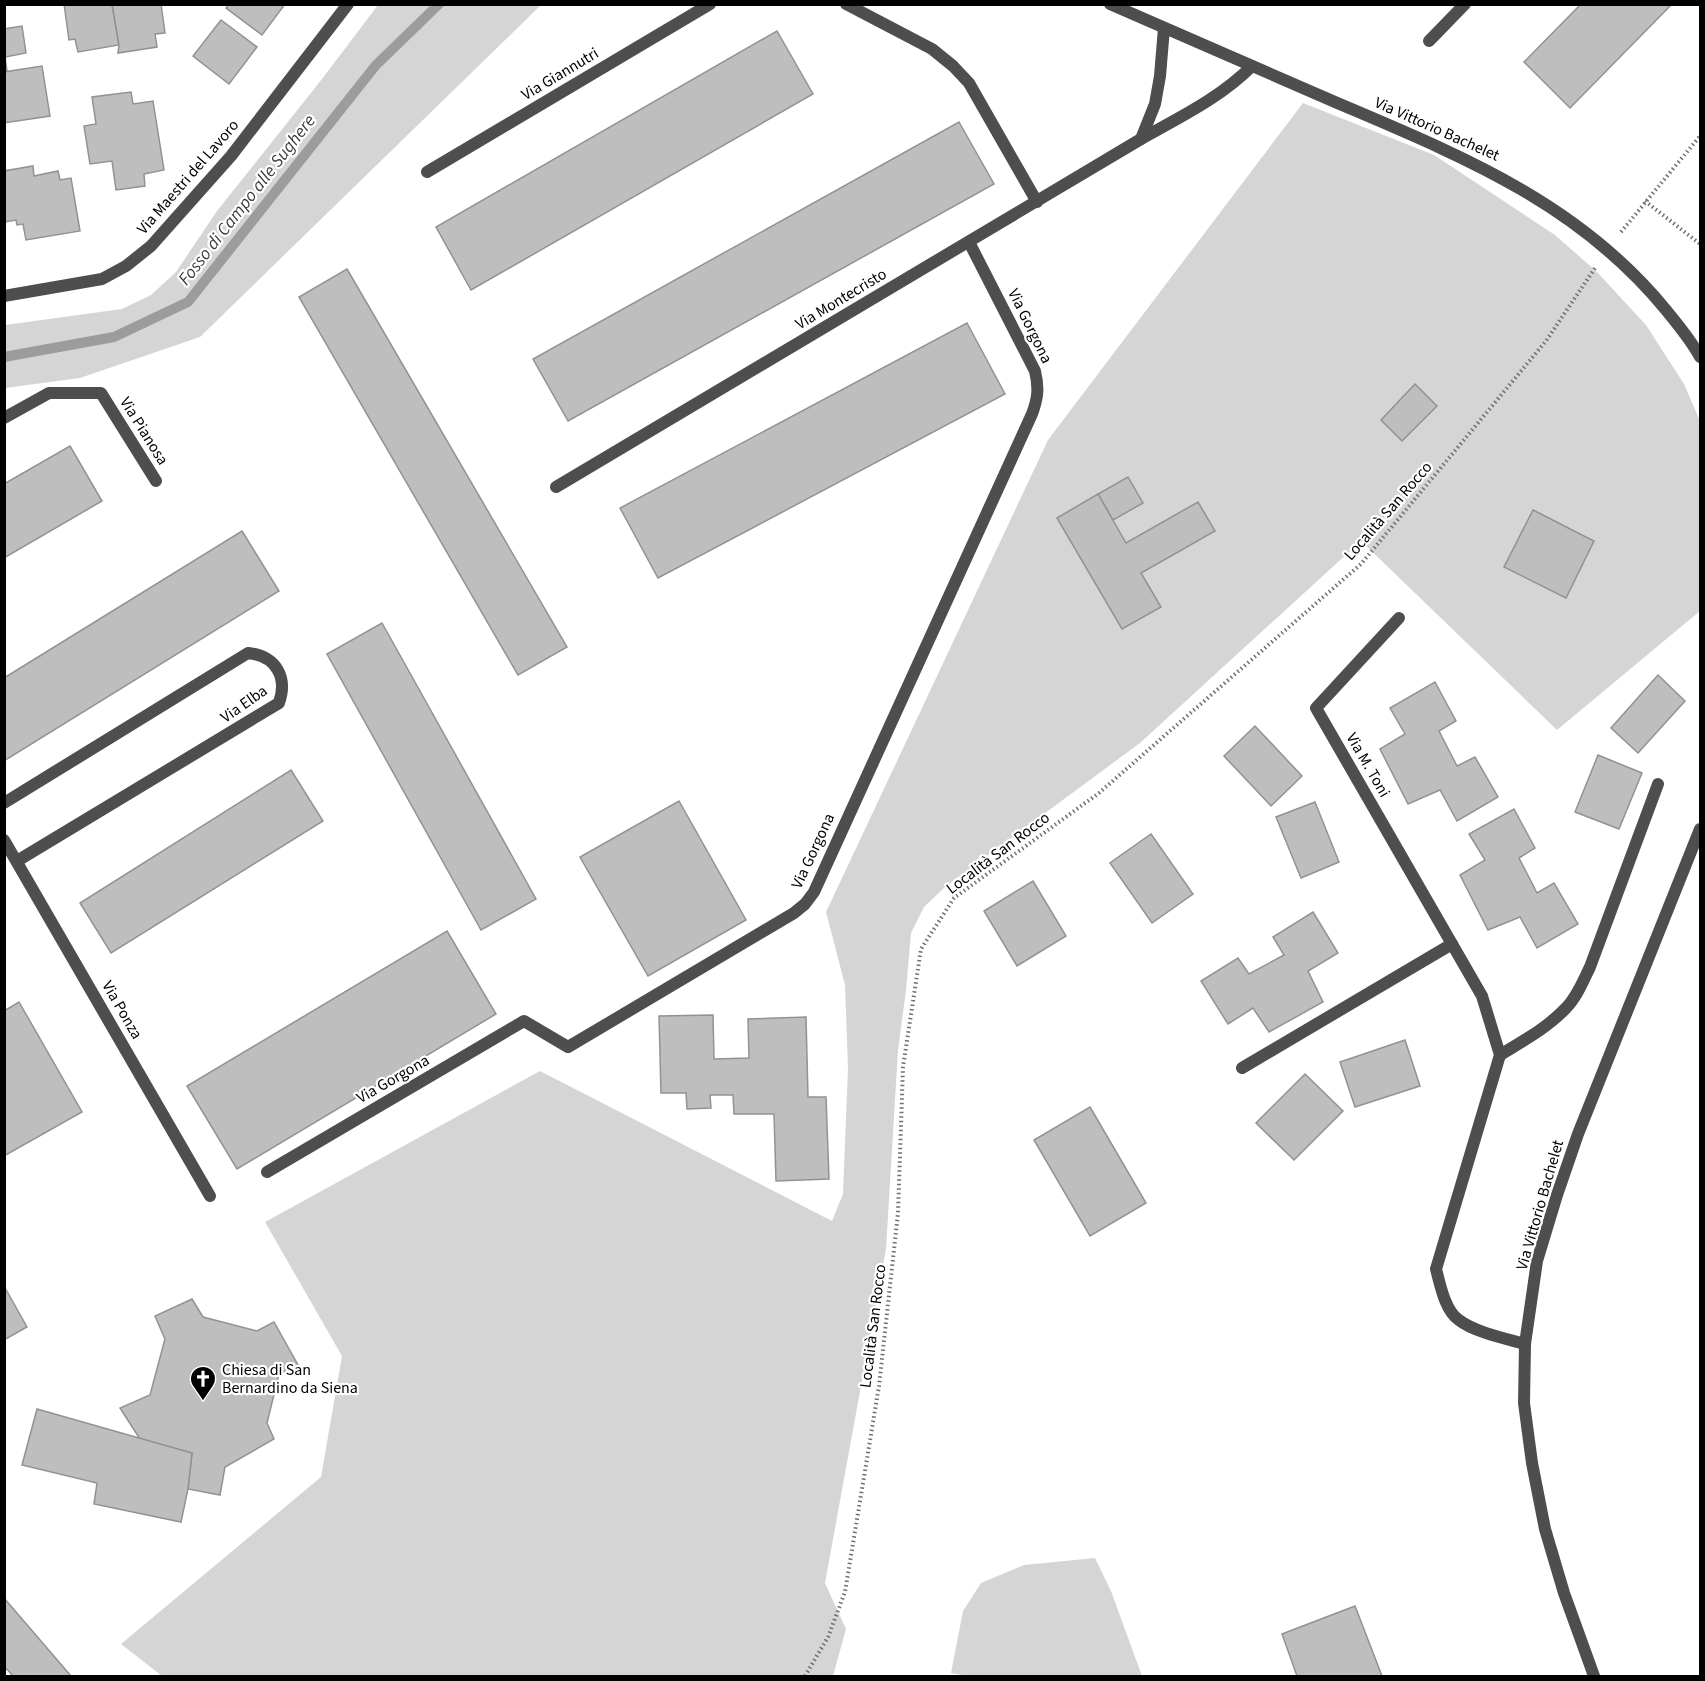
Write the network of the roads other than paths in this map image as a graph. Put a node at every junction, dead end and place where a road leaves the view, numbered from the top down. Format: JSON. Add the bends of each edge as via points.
{"nodes":[{"id":1,"x":348,"y":4,"type":"edge"},
{"id":2,"x":710,"y":4,"type":"edge"},
{"id":3,"x":846,"y":4,"type":"edge"},
{"id":4,"x":1110,"y":4,"type":"edge"},
{"id":5,"x":1465,"y":4,"type":"edge"},
{"id":6,"x":1164,"y":28,"type":"junction"},
{"id":7,"x":1429,"y":41,"type":"dead end"},
{"id":8,"x":1252,"y":66,"type":"junction"},
{"id":9,"x":1141,"y":139,"type":"junction"},
{"id":10,"x":427,"y":172,"type":"dead end"},
{"id":11,"x":1036,"y":202,"type":"junction"},
{"id":12,"x":969,"y":242,"type":"junction"},
{"id":13,"x":4,"y":296,"type":"edge"},
{"id":14,"x":1701,"y":357,"type":"edge"},
{"id":15,"x":4,"y":418,"type":"edge"},
{"id":16,"x":156,"y":481,"type":"dead end"},
{"id":17,"x":556,"y":487,"type":"dead end"},
{"id":18,"x":1399,"y":618,"type":"dead end"},
{"id":19,"x":1658,"y":784,"type":"dead end"},
{"id":20,"x":4,"y":803,"type":"edge"},
{"id":21,"x":1701,"y":829,"type":"edge"},
{"id":22,"x":4,"y":840,"type":"edge"},
{"id":23,"x":17,"y":861,"type":"junction"},
{"id":24,"x":1452,"y":944,"type":"junction"},
{"id":25,"x":1500,"y":1055,"type":"junction"},
{"id":26,"x":1242,"y":1068,"type":"dead end"},
{"id":27,"x":267,"y":1172,"type":"dead end"},
{"id":28,"x":210,"y":1196,"type":"dead end"},
{"id":29,"x":1525,"y":1344,"type":"junction"},
{"id":30,"x":1594,"y":1677,"type":"edge"}],
"edges":[{"from":1,"to":13,"type":"street","name":"Via Maestri del Lavoro","via":[[231,156],[151,246],[102,279]]},
{"from":2,"to":10,"type":"street","name":"Via Giannutri"},
{"from":3,"to":11,"type":"street","via":[[932,49],[953,66],[969,83]]},
{"from":4,"to":6,"type":"street","name":"Via Vittorio Bachelet"},
{"from":5,"to":7,"type":"street"},
{"from":6,"to":8,"type":"street","name":"Via Vittorio Bachelet"},
{"from":6,"to":9,"type":"street","via":[[1155,104]]},
{"from":8,"to":9,"type":"street","name":"Via Montecristo","via":[[1198,107]]},
{"from":8,"to":14,"type":"street","name":"Via Vittorio Bachelet","via":[[1426,141],[1500,176],[1548,205],[1608,249],[1651,292]]},
{"from":9,"to":11,"type":"street","name":"Via Montecristo"},
{"from":11,"to":12,"type":"street","name":"Via Montecristo"},
{"from":12,"to":17,"type":"street","name":"Via Montecristo"},
{"from":12,"to":27,"type":"street","name":"Via Gorgona","via":[[1035,371],[1038,398],[810,898],[794,913],[568,1047],[524,1021]]},
{"from":15,"to":16,"type":"street","name":"Via Pianosa","via":[[49,393],[101,393]]},
{"from":18,"to":24,"type":"street","name":"Via M. Toni","via":[[1316,708]]},
{"from":19,"to":25,"type":"street","via":[[1579,989],[1567,1007]]},
{"from":20,"to":23,"type":"street","name":"Via Elba","via":[[248,653],[270,660],[283,682],[279,703]]},
{"from":21,"to":29,"type":"street","name":"Via Vittorio Bachelet","via":[[1557,1195],[1537,1261]]},
{"from":22,"to":23,"type":"street","name":"Via Ponza"},
{"from":23,"to":28,"type":"street","name":"Via Ponza"},
{"from":24,"to":25,"type":"street","name":"Via M. Toni","via":[[1482,996]]},
{"from":24,"to":26,"type":"street"},
{"from":25,"to":29,"type":"street","via":[[1436,1269],[1444,1298],[1458,1320]]},
{"from":29,"to":30,"type":"street","name":"Via Vittorio Bachelet","via":[[1524,1403],[1542,1518]]}]}
